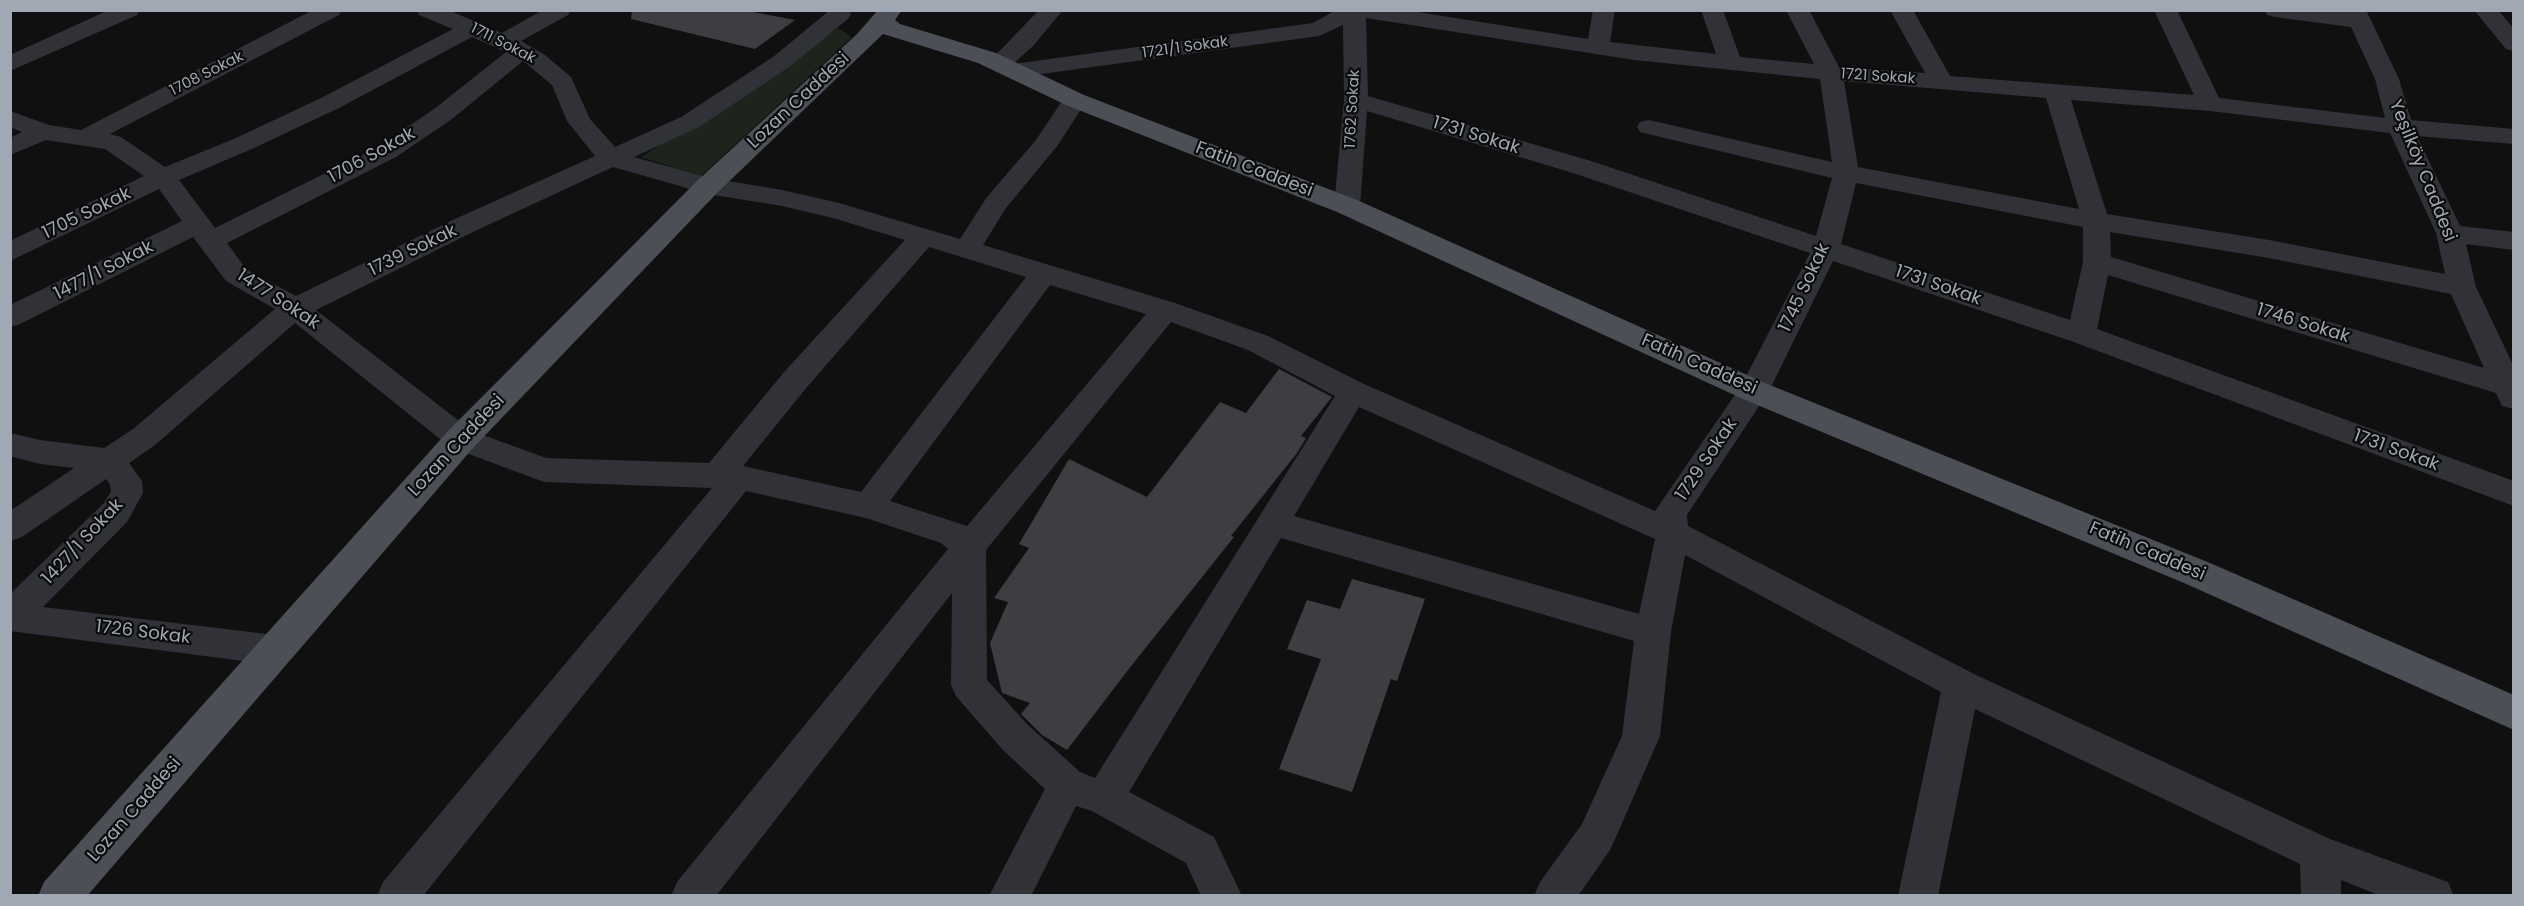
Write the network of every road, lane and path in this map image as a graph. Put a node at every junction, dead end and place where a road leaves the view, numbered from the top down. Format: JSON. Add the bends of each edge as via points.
{"nodes":[{"id":1,"x":129,"y":10,"type":"edge"},
{"id":2,"x":331,"y":10,"type":"edge"},
{"id":3,"x":427,"y":10,"type":"edge"},
{"id":4,"x":560,"y":10,"type":"edge"},
{"id":5,"x":1052,"y":10,"type":"edge"},
{"id":6,"x":1355,"y":10,"type":"edge"},
{"id":7,"x":1604,"y":10,"type":"edge"},
{"id":8,"x":1712,"y":10,"type":"edge"},
{"id":9,"x":1797,"y":10,"type":"edge"},
{"id":10,"x":1901,"y":10,"type":"edge"},
{"id":11,"x":2165,"y":10,"type":"edge"},
{"id":12,"x":2275,"y":10,"type":"edge"},
{"id":13,"x":2485,"y":10,"type":"edge"},
{"id":14,"x":832,"y":12,"type":"edge"},
{"id":15,"x":2358,"y":16,"type":"edge"},
{"id":16,"x":887,"y":17,"type":"edge"},
{"id":17,"x":1493,"y":20,"type":"edge"},
{"id":18,"x":472,"y":28,"type":"junction"},
{"id":19,"x":2514,"y":45,"type":"edge"},
{"id":20,"x":512,"y":46,"type":"junction"},
{"id":21,"x":1598,"y":47,"type":"junction"},
{"id":22,"x":1731,"y":63,"type":"junction"},
{"id":23,"x":10,"y":64,"type":"edge"},
{"id":24,"x":1006,"y":68,"type":"junction"},
{"id":25,"x":1831,"y":73,"type":"junction"},
{"id":26,"x":1941,"y":81,"type":"junction"},
{"id":27,"x":2056,"y":91,"type":"junction"},
{"id":28,"x":1075,"y":100,"type":"junction"},
{"id":29,"x":1356,"y":100,"type":"junction"},
{"id":30,"x":2210,"y":104,"type":"junction"},
{"id":31,"x":10,"y":118,"type":"edge"},
{"id":32,"x":1649,"y":127,"type":"dead end"},
{"id":33,"x":2400,"y":127,"type":"junction"},
{"id":34,"x":43,"y":132,"type":"junction"},
{"id":35,"x":2514,"y":137,"type":"edge"},
{"id":36,"x":84,"y":138,"type":"junction"},
{"id":37,"x":10,"y":148,"type":"edge"},
{"id":38,"x":612,"y":159,"type":"junction"},
{"id":39,"x":1846,"y":173,"type":"junction"},
{"id":40,"x":163,"y":177,"type":"junction"},
{"id":41,"x":708,"y":186,"type":"junction"},
{"id":42,"x":1347,"y":206,"type":"junction"},
{"id":43,"x":2096,"y":221,"type":"junction"},
{"id":44,"x":204,"y":233,"type":"junction"},
{"id":45,"x":2450,"y":233,"type":"junction"},
{"id":46,"x":922,"y":238,"type":"junction"},
{"id":47,"x":2514,"y":241,"type":"edge"},
{"id":48,"x":1826,"y":248,"type":"junction"},
{"id":49,"x":966,"y":250,"type":"junction"},
{"id":50,"x":10,"y":252,"type":"edge"},
{"id":51,"x":2097,"y":262,"type":"junction"},
{"id":52,"x":1043,"y":275,"type":"junction"},
{"id":53,"x":2462,"y":287,"type":"junction"},
{"id":54,"x":295,"y":308,"type":"junction"},
{"id":55,"x":1165,"y":310,"type":"junction"},
{"id":56,"x":10,"y":317,"type":"edge"},
{"id":57,"x":2485,"y":333,"type":"junction"},
{"id":58,"x":2081,"y":334,"type":"junction"},
{"id":59,"x":2514,"y":339,"type":"edge"},
{"id":60,"x":1754,"y":391,"type":"junction"},
{"id":61,"x":1353,"y":392,"type":"junction"},
{"id":62,"x":2511,"y":392,"type":"edge"},
{"id":63,"x":461,"y":439,"type":"junction"},
{"id":64,"x":10,"y":444,"type":"edge"},
{"id":65,"x":110,"y":461,"type":"junction"},
{"id":66,"x":729,"y":476,"type":"junction"},
{"id":67,"x":2514,"y":494,"type":"edge"},
{"id":68,"x":868,"y":506,"type":"junction"},
{"id":69,"x":1273,"y":523,"type":"junction"},
{"id":70,"x":10,"y":528,"type":"edge"},
{"id":71,"x":1673,"y":533,"type":"junction"},
{"id":72,"x":969,"y":547,"type":"junction"},
{"id":73,"x":11,"y":617,"type":"edge"},
{"id":74,"x":1653,"y":632,"type":"junction"},
{"id":75,"x":275,"y":650,"type":"junction"},
{"id":76,"x":1961,"y":685,"type":"junction"},
{"id":77,"x":2514,"y":713,"type":"edge"},
{"id":78,"x":1066,"y":785,"type":"junction"},
{"id":79,"x":1104,"y":798,"type":"junction"},
{"id":80,"x":2320,"y":854,"type":"junction"},
{"id":81,"x":59,"y":896,"type":"edge"},
{"id":82,"x":397,"y":896,"type":"edge"},
{"id":83,"x":691,"y":896,"type":"edge"},
{"id":84,"x":1009,"y":896,"type":"edge"},
{"id":85,"x":1222,"y":896,"type":"edge"},
{"id":86,"x":1554,"y":896,"type":"edge"},
{"id":87,"x":1918,"y":896,"type":"edge"},
{"id":88,"x":2321,"y":896,"type":"edge"},
{"id":89,"x":2434,"y":896,"type":"edge"}],
"edges":[{"from":1,"to":23,"type":"street"},
{"from":2,"to":36,"type":"street","name":"1708 Sokak"},
{"from":3,"to":18,"type":"street","name":"1711 Sokak"},
{"from":4,"to":20,"type":"street","name":"1706 Sokak"},
{"from":5,"to":24,"type":"street"},
{"from":6,"to":17,"type":"street","name":"1721 Sokak"},
{"from":6,"to":24,"type":"street","name":"1721/1 Sokak","via":[[1319,29]]},
{"from":6,"to":29,"type":"street","name":"1762 Sokak"},
{"from":7,"to":21,"type":"street"},
{"from":8,"to":22,"type":"street"},
{"from":9,"to":25,"type":"street","name":"1745 Sokak"},
{"from":10,"to":26,"type":"street"},
{"from":11,"to":30,"type":"street"},
{"from":12,"to":15,"type":"street"},
{"from":13,"to":19,"type":"street"},
{"from":14,"to":16,"type":"street"},
{"from":14,"to":38,"type":"street","name":"1739 Sokak","via":[[781,62],[690,122]]},
{"from":15,"to":33,"type":"street","name":"Yeşilköy Caddesi","via":[[2387,79]]},
{"from":16,"to":24,"type":"main road","name":"Fatih Caddesi","via":[[892,29],[987,58]]},
{"from":16,"to":41,"type":"main road","name":"Lozan Caddesi"},
{"from":17,"to":21,"type":"street","name":"1721 Sokak"},
{"from":18,"to":20,"type":"street","name":"1711 Sokak"},
{"from":18,"to":40,"type":"street","name":"1705 Sokak","via":[[330,103]]},
{"from":20,"to":38,"type":"street","name":"1711 Sokak","via":[[563,82],[579,121]]},
{"from":20,"to":44,"type":"street","name":"1706 Sokak","via":[[443,114],[387,152]]},
{"from":21,"to":22,"type":"street","name":"1721 Sokak"},
{"from":22,"to":25,"type":"street","name":"1721 Sokak"},
{"from":24,"to":28,"type":"main road","name":"Fatih Caddesi"},
{"from":25,"to":26,"type":"street","name":"1721 Sokak"},
{"from":25,"to":39,"type":"street","name":"1745 Sokak"},
{"from":26,"to":27,"type":"street","name":"1721 Sokak"},
{"from":27,"to":30,"type":"street","name":"1721 Sokak"},
{"from":27,"to":43,"type":"street"},
{"from":28,"to":42,"type":"main road","name":"Fatih Caddesi"},
{"from":28,"to":49,"type":"street","via":[[1045,145],[996,203]]},
{"from":29,"to":42,"type":"street","name":"1762 Sokak"},
{"from":29,"to":48,"type":"street","name":"1731 Sokak","via":[[1582,167]]},
{"from":30,"to":33,"type":"street","name":"1721 Sokak"},
{"from":31,"to":34,"type":"street","name":"1477 Sokak"},
{"from":32,"to":39,"type":"street"},
{"from":33,"to":35,"type":"street","name":"1721 Sokak"},
{"from":33,"to":45,"type":"street","name":"Yeşilköy Caddesi"},
{"from":34,"to":36,"type":"street","name":"1477 Sokak"},
{"from":34,"to":37,"type":"street"},
{"from":36,"to":40,"type":"street","name":"1477 Sokak","via":[[112,141]]},
{"from":38,"to":41,"type":"street"},
{"from":38,"to":54,"type":"street","name":"1739 Sokak"},
{"from":39,"to":43,"type":"street"},
{"from":39,"to":48,"type":"street","name":"1745 Sokak"},
{"from":40,"to":44,"type":"street","name":"1477 Sokak"},
{"from":40,"to":50,"type":"street","name":"1705 Sokak"},
{"from":41,"to":46,"type":"street","via":[[839,211]]},
{"from":41,"to":63,"type":"main road","name":"Lozan Caddesi"},
{"from":42,"to":60,"type":"main road","name":"Fatih Caddesi"},
{"from":43,"to":51,"type":"street"},
{"from":43,"to":53,"type":"street","via":[[2269,249]]},
{"from":44,"to":54,"type":"street","name":"1477 Sokak","via":[[236,275]]},
{"from":44,"to":56,"type":"street","name":"1477/1 Sokak"},
{"from":45,"to":47,"type":"street"},
{"from":45,"to":53,"type":"street","name":"Yeşilköy Caddesi"},
{"from":46,"to":49,"type":"street"},
{"from":46,"to":66,"type":"street","via":[[796,379]]},
{"from":48,"to":58,"type":"street","name":"1731 Sokak"},
{"from":48,"to":60,"type":"street","name":"1745 Sokak"},
{"from":49,"to":52,"type":"street"},
{"from":51,"to":58,"type":"street"},
{"from":51,"to":62,"type":"street","name":"1746 Sokak"},
{"from":52,"to":55,"type":"street"},
{"from":52,"to":68,"type":"street"},
{"from":53,"to":57,"type":"street","name":"Yeşilköy Caddesi"},
{"from":54,"to":63,"type":"street","name":"1477 Sokak"},
{"from":54,"to":65,"type":"street","name":"1739 Sokak","via":[[144,437]]},
{"from":55,"to":61,"type":"street","via":[[1258,343]]},
{"from":55,"to":72,"type":"street"},
{"from":57,"to":59,"type":"street"},
{"from":57,"to":62,"type":"street","name":"Yeşilköy Caddesi"},
{"from":58,"to":67,"type":"street","name":"1731 Sokak"},
{"from":60,"to":71,"type":"street","name":"1729 Sokak","via":[[1670,514]]},
{"from":60,"to":77,"type":"main road","name":"Fatih Caddesi","via":[[2197,573]]},
{"from":61,"to":69,"type":"street"},
{"from":61,"to":71,"type":"street"},
{"from":63,"to":66,"type":"street","name":"1477 Sokak","via":[[544,470]]},
{"from":63,"to":75,"type":"main road","name":"Lozan Caddesi"},
{"from":64,"to":65,"type":"street"},
{"from":65,"to":70,"type":"street","name":"1739 Sokak"},
{"from":65,"to":73,"type":"street","name":"1427/1 Sokak","via":[[126,481],[127,494],[115,513]]},
{"from":66,"to":68,"type":"street","name":"1477 Sokak"},
{"from":66,"to":82,"type":"street"},
{"from":68,"to":72,"type":"street","name":"1477 Sokak","via":[[953,534]]},
{"from":69,"to":74,"type":"street"},
{"from":69,"to":79,"type":"street"},
{"from":71,"to":74,"type":"street","name":"1729 Sokak"},
{"from":71,"to":76,"type":"street"},
{"from":72,"to":78,"type":"street","via":[[969,685],[1015,737]]},
{"from":72,"to":83,"type":"street"},
{"from":73,"to":75,"type":"street","name":"1726 Sokak"},
{"from":74,"to":86,"type":"street","name":"1729 Sokak","via":[[1641,736],[1596,837]]},
{"from":75,"to":81,"type":"main road","name":"Lozan Caddesi"},
{"from":76,"to":80,"type":"street"},
{"from":76,"to":87,"type":"street"},
{"from":78,"to":79,"type":"street"},
{"from":78,"to":84,"type":"street"},
{"from":79,"to":85,"type":"street","via":[[1200,850]]},
{"from":80,"to":88,"type":"street"},
{"from":80,"to":89,"type":"street"}]}
